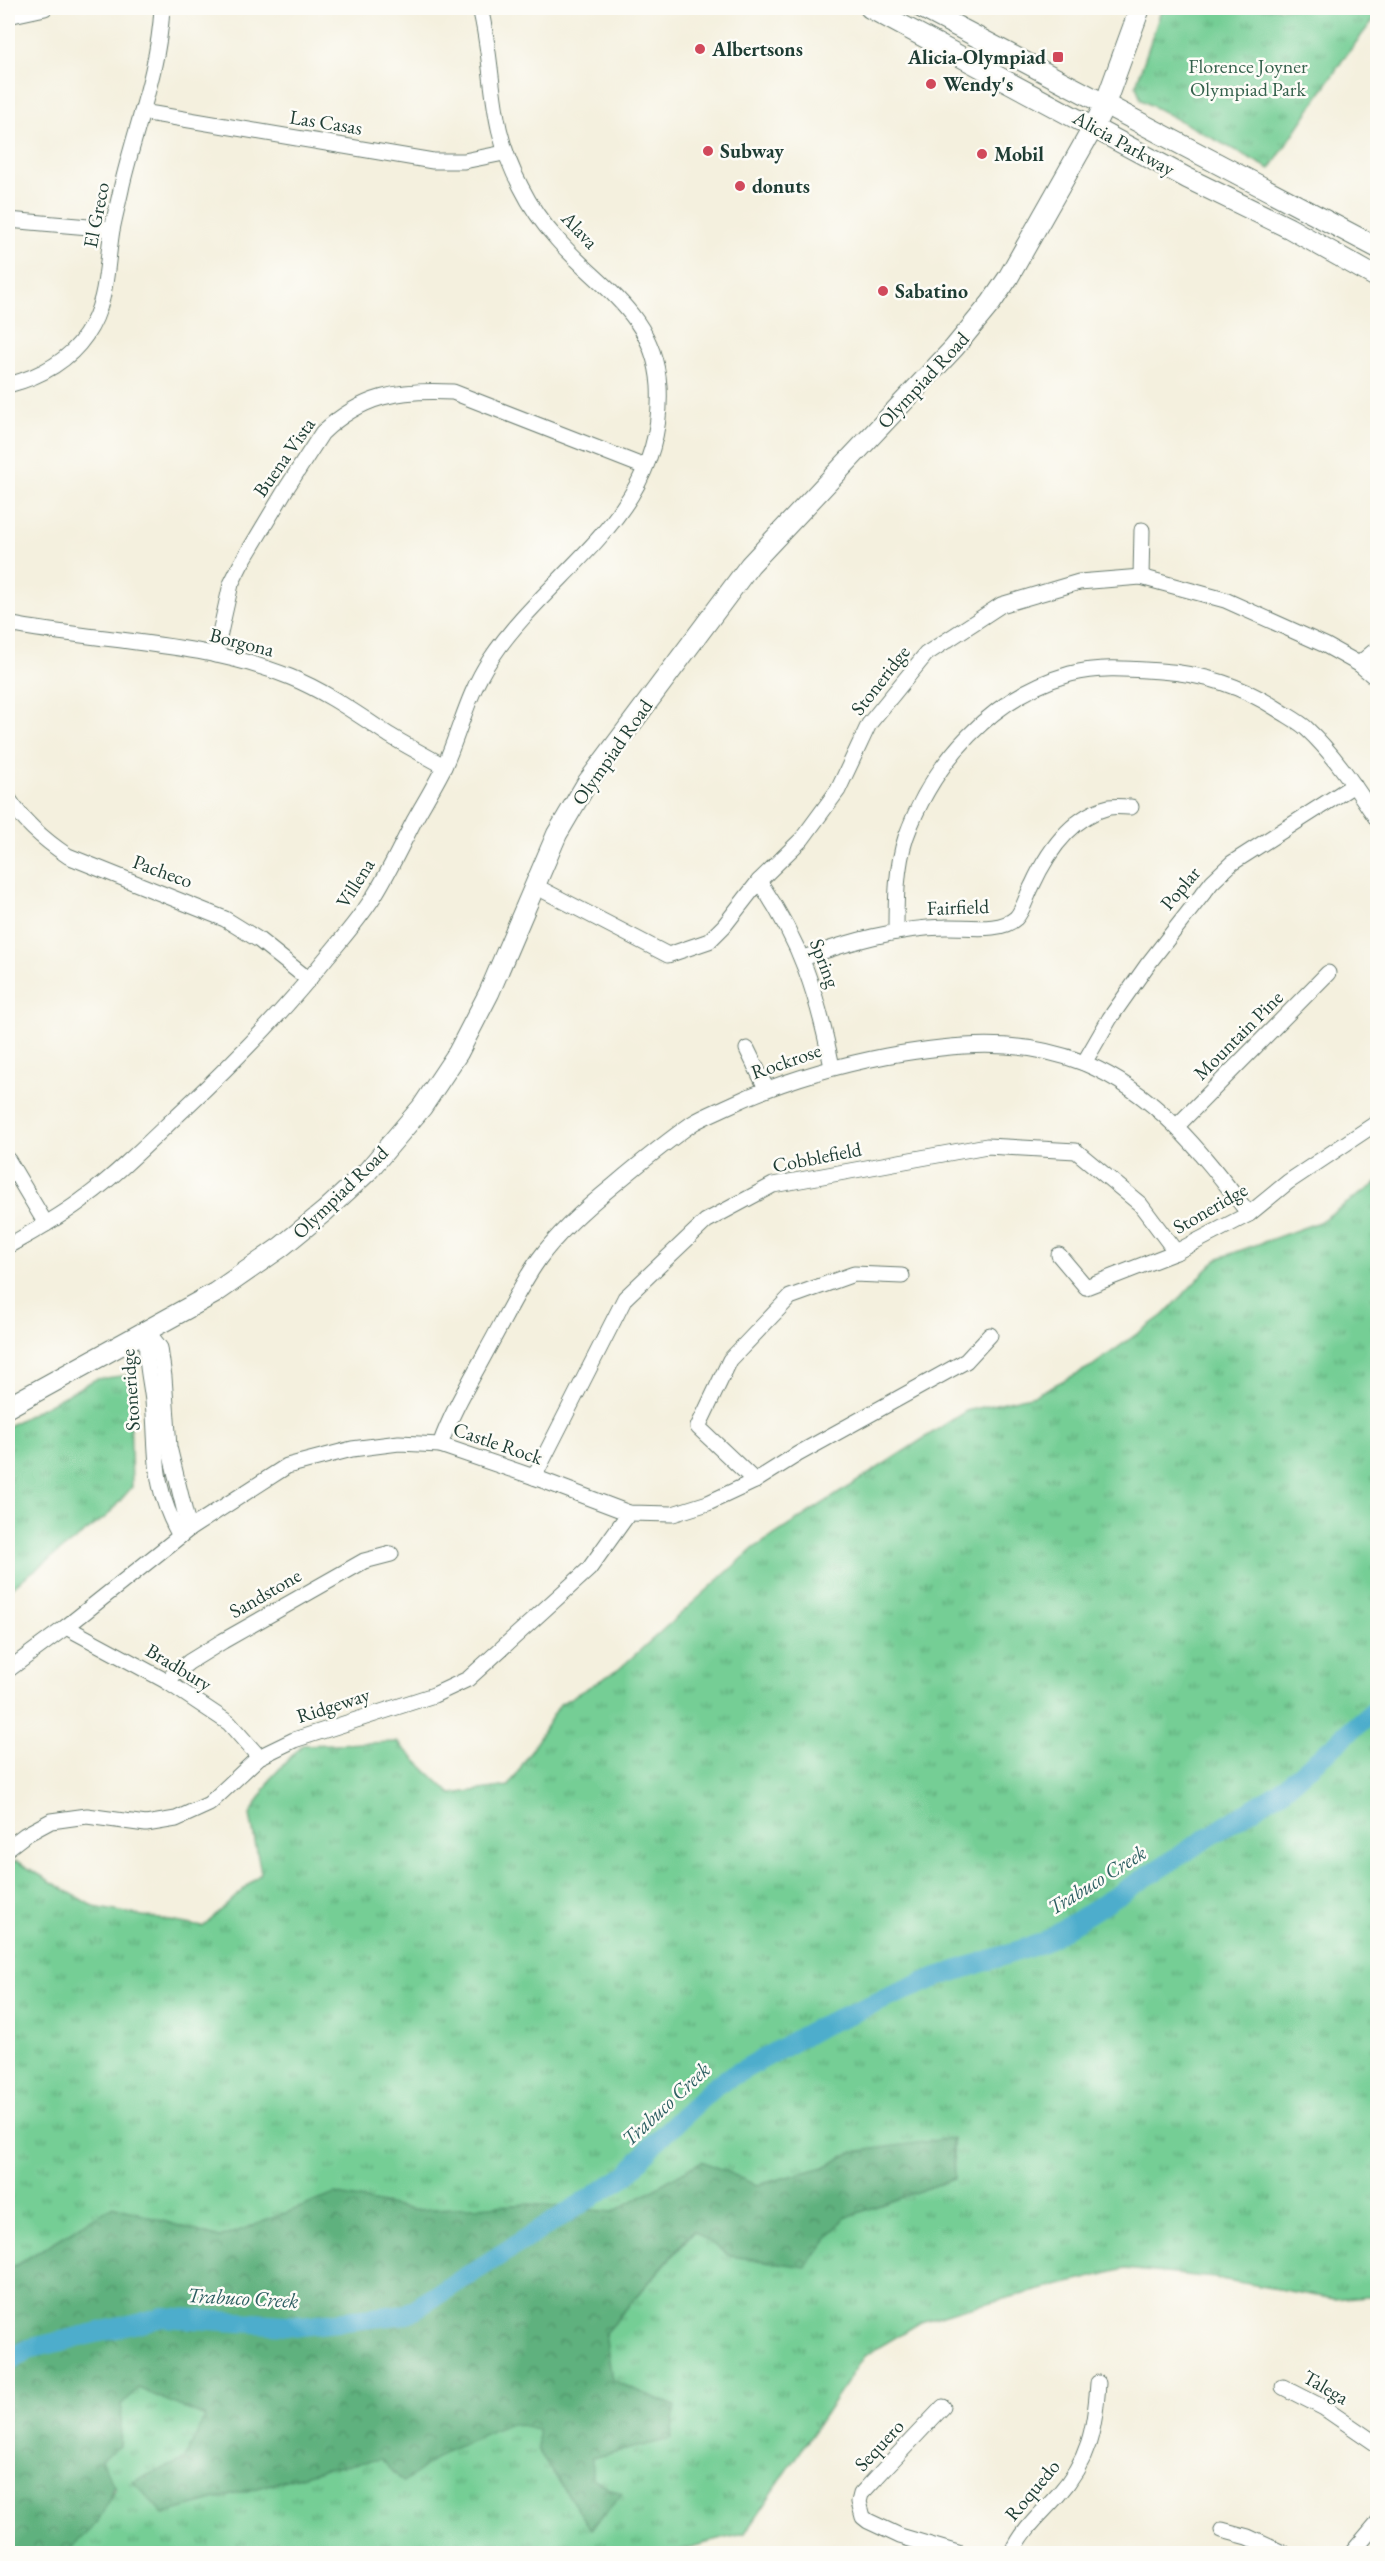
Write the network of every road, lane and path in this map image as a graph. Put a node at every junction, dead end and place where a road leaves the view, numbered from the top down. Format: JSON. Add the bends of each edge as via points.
{"nodes":[{"id":1,"x":45,"y":8,"type":"edge"},
{"id":2,"x":162,"y":8,"type":"edge"},
{"id":3,"x":480,"y":8,"type":"edge"},
{"id":4,"x":870,"y":8,"type":"edge"},
{"id":5,"x":922,"y":8,"type":"edge"},
{"id":6,"x":1140,"y":8,"type":"edge"},
{"id":7,"x":8,"y":16,"type":"edge"},
{"id":8,"x":1105,"y":104,"type":"junction"},
{"id":9,"x":142,"y":112,"type":"junction"},
{"id":10,"x":1094,"y":126,"type":"junction"},
{"id":11,"x":504,"y":153,"type":"junction"},
{"id":12,"x":8,"y":220,"type":"edge"},
{"id":13,"x":112,"y":229,"type":"junction"},
{"id":14,"x":1377,"y":248,"type":"edge"},
{"id":15,"x":1377,"y":278,"type":"edge"},
{"id":16,"x":8,"y":385,"type":"edge"},
{"id":17,"x":645,"y":467,"type":"junction"},
{"id":18,"x":1142,"y":530,"type":"dead end"},
{"id":19,"x":1141,"y":578,"type":"junction"},
{"id":20,"x":8,"y":624,"type":"edge"},
{"id":21,"x":1377,"y":648,"type":"edge"},
{"id":22,"x":215,"y":655,"type":"junction"},
{"id":23,"x":1359,"y":664,"type":"junction"},
{"id":24,"x":1377,"y":680,"type":"edge"},
{"id":25,"x":444,"y":766,"type":"junction"},
{"id":26,"x":1354,"y":785,"type":"junction"},
{"id":27,"x":8,"y":798,"type":"edge"},
{"id":28,"x":1131,"y":807,"type":"dead end"},
{"id":29,"x":1377,"y":821,"type":"edge"},
{"id":30,"x":759,"y":881,"type":"junction"},
{"id":31,"x":535,"y":886,"type":"junction"},
{"id":32,"x":896,"y":932,"type":"junction"},
{"id":33,"x":803,"y":958,"type":"junction"},
{"id":34,"x":1328,"y":973,"type":"dead end"},
{"id":35,"x":309,"y":980,"type":"junction"},
{"id":36,"x":747,"y":1049,"type":"dead end"},
{"id":37,"x":1084,"y":1064,"type":"junction"},
{"id":38,"x":832,"y":1067,"type":"junction"},
{"id":39,"x":766,"y":1088,"type":"junction"},
{"id":40,"x":1377,"y":1122,"type":"edge"},
{"id":41,"x":1177,"y":1126,"type":"junction"},
{"id":42,"x":8,"y":1160,"type":"edge"},
{"id":43,"x":1249,"y":1214,"type":"junction"},
{"id":44,"x":46,"y":1224,"type":"junction"},
{"id":45,"x":8,"y":1246,"type":"edge"},
{"id":46,"x":1176,"y":1252,"type":"junction"},
{"id":47,"x":1059,"y":1255,"type":"dead end"},
{"id":48,"x":902,"y":1276,"type":"dead end"},
{"id":49,"x":148,"y":1332,"type":"junction"},
{"id":50,"x":990,"y":1335,"type":"dead end"},
{"id":51,"x":158,"y":1379,"type":"junction"},
{"id":52,"x":8,"y":1407,"type":"edge"},
{"id":53,"x":440,"y":1445,"type":"junction"},
{"id":54,"x":534,"y":1477,"type":"junction"},
{"id":55,"x":755,"y":1481,"type":"junction"},
{"id":56,"x":180,"y":1495,"type":"junction"},
{"id":57,"x":164,"y":1501,"type":"junction"},
{"id":58,"x":629,"y":1513,"type":"junction"},
{"id":59,"x":184,"y":1532,"type":"junction"},
{"id":60,"x":391,"y":1554,"type":"dead end"},
{"id":61,"x":66,"y":1627,"type":"junction"},
{"id":62,"x":8,"y":1670,"type":"edge"},
{"id":63,"x":166,"y":1681,"type":"junction"},
{"id":64,"x":259,"y":1757,"type":"junction"},
{"id":65,"x":8,"y":1848,"type":"edge"},
{"id":66,"x":1098,"y":2384,"type":"dead end"},
{"id":67,"x":1283,"y":2387,"type":"dead end"},
{"id":68,"x":943,"y":2407,"type":"dead end"},
{"id":69,"x":1377,"y":2445,"type":"edge"},
{"id":70,"x":1377,"y":2523,"type":"edge"},
{"id":71,"x":1222,"y":2530,"type":"dead end"},
{"id":72,"x":927,"y":2549,"type":"edge"},
{"id":73,"x":961,"y":2553,"type":"edge"},
{"id":74,"x":1012,"y":2553,"type":"edge"},
{"id":75,"x":1285,"y":2553,"type":"edge"},
{"id":76,"x":1351,"y":2553,"type":"edge"}],
"edges":[{"from":1,"to":7,"type":"street"},
{"from":2,"to":9,"type":"street","name":"El Greco","via":[[157,57]]},
{"from":3,"to":11,"type":"street","name":"Alava","via":[[494,113]]},
{"from":4,"to":10,"type":"main road","name":"Alicia Parkway"},
{"from":5,"to":8,"type":"main road","name":"Alicia Parkway"},
{"from":6,"to":8,"type":"main road","name":"Olympiad Road"},
{"from":8,"to":10,"type":"main road","name":"Olympiad Road"},
{"from":8,"to":14,"type":"main road","name":"Alicia Parkway"},
{"from":9,"to":11,"type":"street","name":"Las Casas","via":[[434,161],[464,161]]},
{"from":9,"to":13,"type":"street","name":"El Greco"},
{"from":10,"to":15,"type":"main road","name":"Alicia Parkway"},
{"from":10,"to":31,"type":"main road","name":"Olympiad Road","via":[[991,303],[954,348],[750,565],[587,783],[557,834]]},
{"from":11,"to":17,"type":"street","name":"Alava","via":[[532,207],[556,239],[625,305],[645,332],[656,367],[659,401],[658,422]]},
{"from":12,"to":13,"type":"street"},
{"from":13,"to":16,"type":"street","name":"El Greco","via":[[104,291],[86,335],[46,372]]},
{"from":17,"to":22,"type":"street","name":"Buena Vista","via":[[453,392],[390,393],[362,404],[322,433],[252,544],[231,584]]},
{"from":17,"to":25,"type":"street","name":"Villena","via":[[607,530],[493,655],[470,696]]},
{"from":18,"to":19,"type":"street"},
{"from":19,"to":23,"type":"street","name":"Stoneridge","via":[[1225,600]]},
{"from":19,"to":30,"type":"street","name":"Stoneridge","via":[[1079,582],[1001,605],[926,654],[870,724],[832,798],[801,839]]},
{"from":20,"to":22,"type":"street","name":"Borgona"},
{"from":21,"to":23,"type":"street"},
{"from":22,"to":25,"type":"street","name":"Borgona","via":[[291,677]]},
{"from":23,"to":24,"type":"street","name":"Stoneridge"},
{"from":25,"to":35,"type":"street","name":"Villena","via":[[374,896]]},
{"from":26,"to":29,"type":"street"},
{"from":26,"to":32,"type":"street","via":[[1304,727],[1258,696],[1228,683],[1189,673],[1110,668],[1072,674],[1038,685],[1007,702],[948,760],[929,788],[906,838],[898,874]]},
{"from":26,"to":37,"type":"street","name":"Poplar","via":[[1232,863],[1212,882],[1135,982]]},
{"from":27,"to":35,"type":"street","name":"Pacheco","via":[[27,824],[68,856],[225,919]]},
{"from":28,"to":32,"type":"street","name":"Fairfield","via":[[1110,807],[1087,816],[1065,833],[1045,857],[1017,917],[1003,926]]},
{"from":30,"to":31,"type":"street","name":"Stoneridge","via":[[709,941],[668,955]]},
{"from":30,"to":33,"type":"street","name":"Spring"},
{"from":31,"to":49,"type":"main road","name":"Olympiad Road","via":[[489,993],[458,1053],[422,1107],[367,1172],[326,1211],[249,1272]]},
{"from":32,"to":33,"type":"street","name":"Fairfield"},
{"from":33,"to":38,"type":"street","name":"Spring","via":[[821,1012]]},
{"from":34,"to":41,"type":"street","name":"Mountain Pine"},
{"from":35,"to":44,"type":"street","name":"Villena","via":[[270,1026],[197,1097],[102,1185]]},
{"from":36,"to":39,"type":"street"},
{"from":37,"to":38,"type":"street","name":"Rockrose","via":[[1020,1047],[981,1044],[941,1046]]},
{"from":37,"to":41,"type":"street","name":"Rockrose","via":[[1134,1090]]},
{"from":38,"to":39,"type":"street","name":"Rockrose"},
{"from":39,"to":53,"type":"street","name":"Rockrose","via":[[695,1122],[598,1198],[562,1232],[540,1257],[517,1294],[449,1419]]},
{"from":40,"to":43,"type":"street","name":"Stoneridge","via":[[1288,1182]]},
{"from":41,"to":43,"type":"street","name":"Rockrose","via":[[1207,1157]]},
{"from":42,"to":44,"type":"street"},
{"from":43,"to":46,"type":"street","name":"Stoneridge"},
{"from":44,"to":45,"type":"street","name":"Villena"},
{"from":46,"to":47,"type":"street","name":"Stoneridge","via":[[1086,1287]]},
{"from":46,"to":54,"type":"street","name":"Cobblefield","via":[[1140,1204],[1076,1151],[987,1146],[773,1185],[706,1221],[625,1298]]},
{"from":48,"to":55,"type":"street","via":[[854,1274],[790,1297],[730,1360],[698,1428]]},
{"from":49,"to":51,"type":"street","name":"Stoneridge","via":[[160,1348]]},
{"from":49,"to":52,"type":"main road","name":"Olympiad Road"},
{"from":50,"to":55,"type":"street","name":"Castle Rock","via":[[966,1361]]},
{"from":51,"to":56,"type":"street","name":"Stoneridge"},
{"from":51,"to":57,"type":"street","name":"Stoneridge","via":[[158,1482]]},
{"from":53,"to":54,"type":"street","name":"Castle Rock"},
{"from":53,"to":59,"type":"street","name":"Castle Rock","via":[[399,1443],[352,1449],[287,1466]]},
{"from":54,"to":58,"type":"street","name":"Castle Rock"},
{"from":55,"to":58,"type":"street","name":"Castle Rock","via":[[673,1514]]},
{"from":56,"to":57,"type":"street"},
{"from":56,"to":59,"type":"street","name":"Stoneridge"},
{"from":57,"to":59,"type":"street","name":"Stoneridge"},
{"from":58,"to":64,"type":"street","name":"Ridgeway","via":[[590,1569],[468,1679],[434,1695],[294,1740]]},
{"from":59,"to":61,"type":"street","name":"Castle Rock"},
{"from":60,"to":63,"type":"street","name":"Sandstone","via":[[364,1561],[223,1641]]},
{"from":61,"to":62,"type":"street","name":"Castle Rock"},
{"from":61,"to":63,"type":"street","name":"Bradbury"},
{"from":63,"to":64,"type":"street","name":"Bradbury","via":[[229,1723]]},
{"from":64,"to":65,"type":"street","name":"Ridgeway","via":[[209,1804],[176,1819],[146,1824],[87,1816],[51,1821]]},
{"from":66,"to":74,"type":"street","name":"Roquedo","via":[[1090,2444],[1075,2474],[1037,2515]]},
{"from":67,"to":69,"type":"street","name":"Talega","via":[[1324,2408]]},
{"from":68,"to":72,"type":"street","name":"Sequero","via":[[861,2494],[859,2502],[868,2521]]},
{"from":70,"to":76,"type":"street"},
{"from":71,"to":75,"type":"street"},
{"from":72,"to":73,"type":"street"}]}
